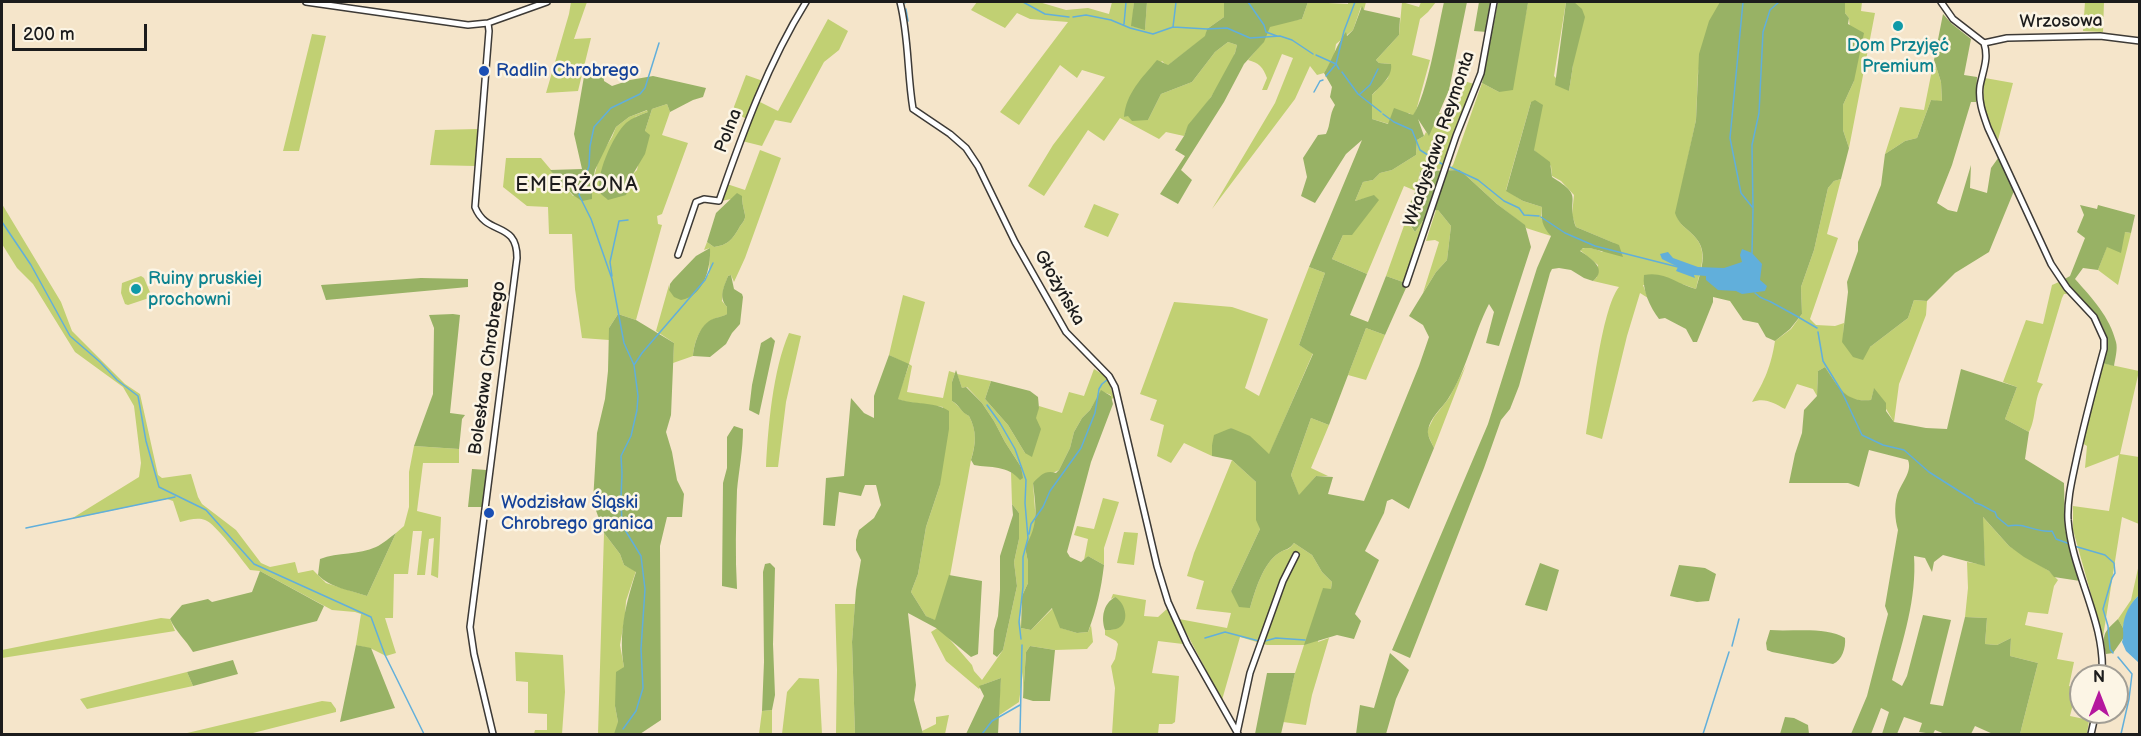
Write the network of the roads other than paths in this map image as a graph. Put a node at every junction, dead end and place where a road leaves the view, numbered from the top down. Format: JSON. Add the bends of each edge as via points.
{"nodes":[{"id":1,"x":306,"y":2,"type":"edge"},
{"id":2,"x":547,"y":2,"type":"edge"},
{"id":3,"x":806,"y":2,"type":"edge"},
{"id":4,"x":900,"y":2,"type":"edge"},
{"id":5,"x":1494,"y":2,"type":"edge"},
{"id":6,"x":1941,"y":2,"type":"edge"},
{"id":7,"x":488,"y":23,"type":"junction"},
{"id":8,"x":2139,"y":41,"type":"edge"},
{"id":9,"x":1984,"y":43,"type":"junction"},
{"id":10,"x":678,"y":255,"type":"dead end"},
{"id":11,"x":1406,"y":284,"type":"dead end"},
{"id":12,"x":1296,"y":555,"type":"dead end"},
{"id":13,"x":2101,"y":664,"type":"edge"},
{"id":14,"x":1238,"y":734,"type":"edge"},
{"id":15,"x":493,"y":735,"type":"edge"}],
"edges":[{"from":1,"to":7,"type":"street","via":[[459,24]]},
{"from":2,"to":7,"type":"street"},
{"from":3,"to":10,"type":"street","name":"Polna","via":[[756,102],[719,201],[696,202]]},
{"from":4,"to":14,"type":"street","name":"Głożyńska","via":[[913,109],[966,148],[1066,332],[1115,387],[1168,602]]},
{"from":5,"to":11,"type":"street","name":"Władysława Reymonta","via":[[1481,73]]},
{"from":6,"to":9,"type":"street","via":[[1953,19]]},
{"from":7,"to":15,"type":"street","name":"Bolesława Chrobrego","via":[[476,207],[483,221],[513,237],[518,258],[470,627]]},
{"from":8,"to":9,"type":"street","name":"Wrzosowa","via":[[2100,36],[2007,38]]},
{"from":9,"to":13,"type":"street","via":[[1987,60],[1980,97],[1988,128],[2050,264],[2094,317],[2104,339],[2072,480],[2068,520],[2100,641]]},
{"from":12,"to":14,"type":"street","via":[[1250,673]]}]}
